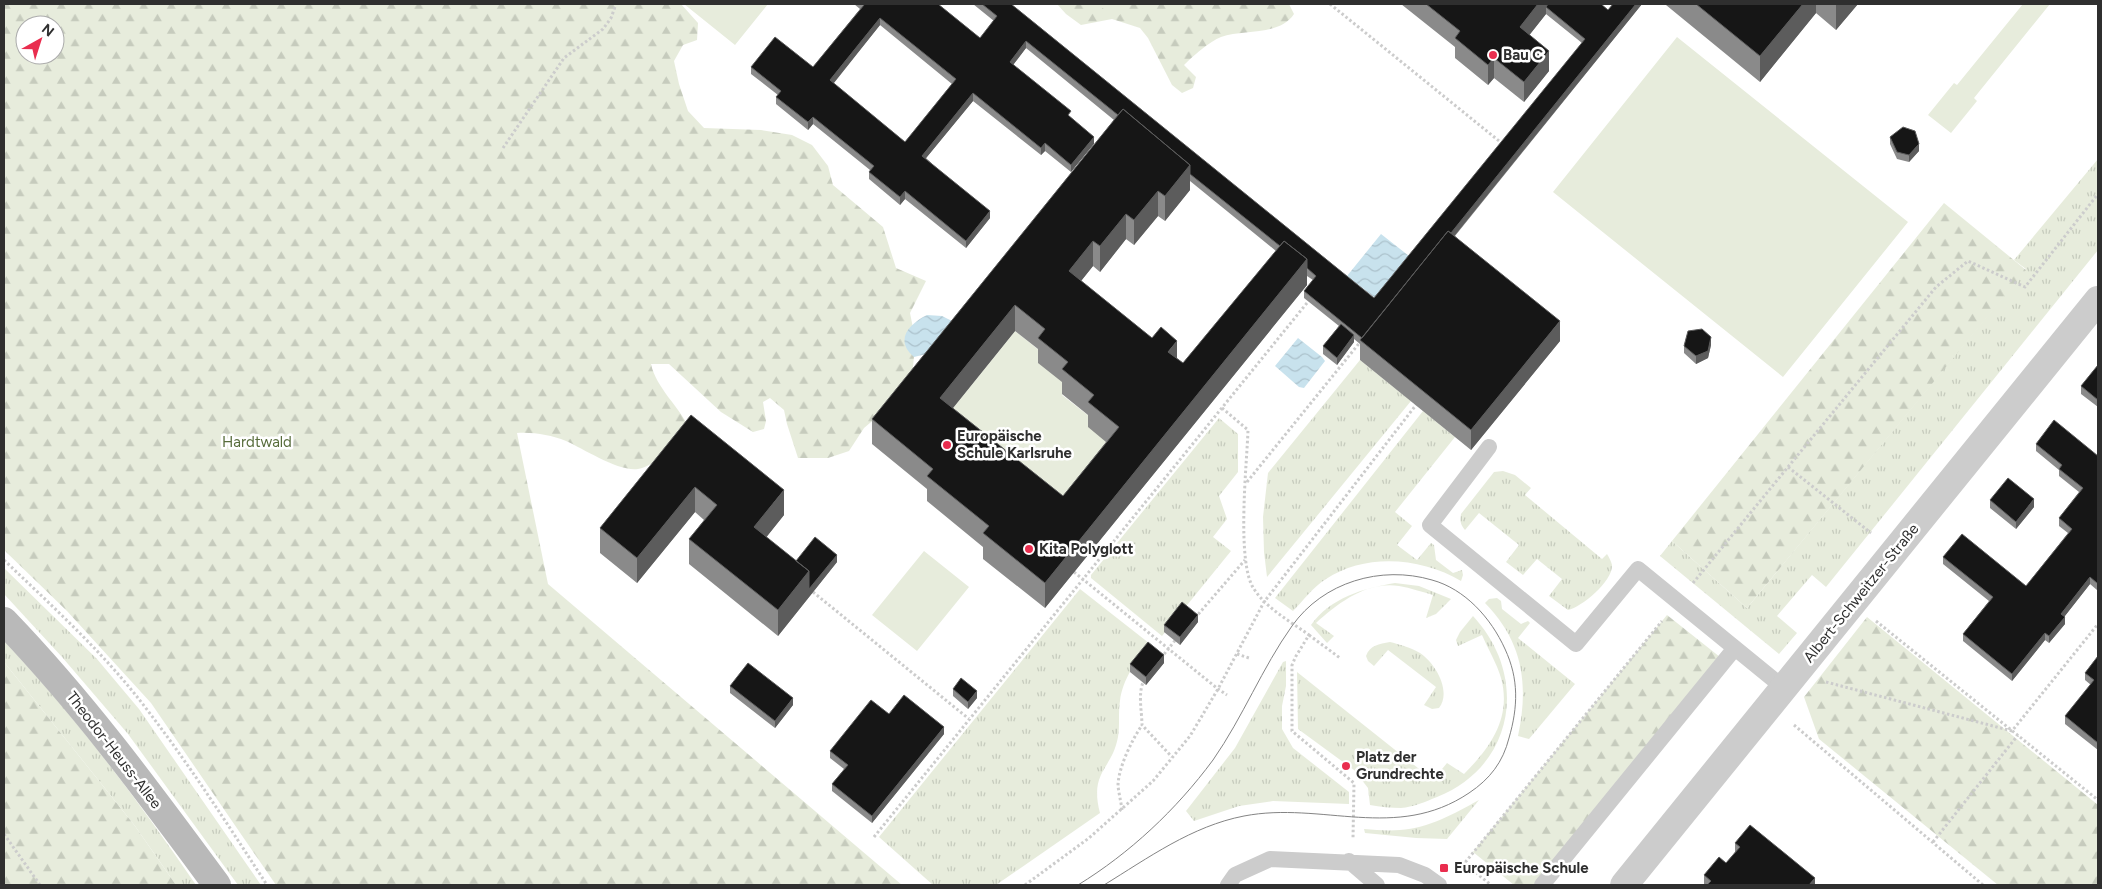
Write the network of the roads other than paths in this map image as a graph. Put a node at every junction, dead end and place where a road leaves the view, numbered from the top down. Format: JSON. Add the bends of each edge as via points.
{"nodes":[{"id":1,"x":2098,"y":300,"type":"edge"},
{"id":2,"x":1489,"y":446,"type":"dead end"},
{"id":3,"x":4,"y":621,"type":"edge"},
{"id":4,"x":1735,"y":648,"type":"junction"},
{"id":5,"x":1783,"y":689,"type":"junction"},
{"id":6,"x":1350,"y":861,"type":"junction"},
{"id":7,"x":217,"y":885,"type":"edge"},
{"id":8,"x":1228,"y":885,"type":"edge"},
{"id":9,"x":1377,"y":885,"type":"edge"},
{"id":10,"x":1439,"y":885,"type":"edge"},
{"id":11,"x":1542,"y":885,"type":"edge"},
{"id":12,"x":1624,"y":885,"type":"edge"}],
"edges":[{"from":1,"to":5,"type":"street","name":"Albert-Schweitzer-Straße"},
{"from":2,"to":4,"type":"lane","via":[[1430,525],[1576,644],[1638,569]]},
{"from":3,"to":7,"type":"main road","name":"Theodor-Heuss-Allee","via":[[82,706]]},
{"from":4,"to":5,"type":"lane"},
{"from":4,"to":11,"type":"lane"},
{"from":5,"to":12,"type":"street","name":"Albert-Schweitzer-Straße"},
{"from":6,"to":8,"type":"lane","via":[[1270,859],[1235,875]]},
{"from":6,"to":9,"type":"lane"},
{"from":6,"to":10,"type":"lane","via":[[1408,867]]}]}
